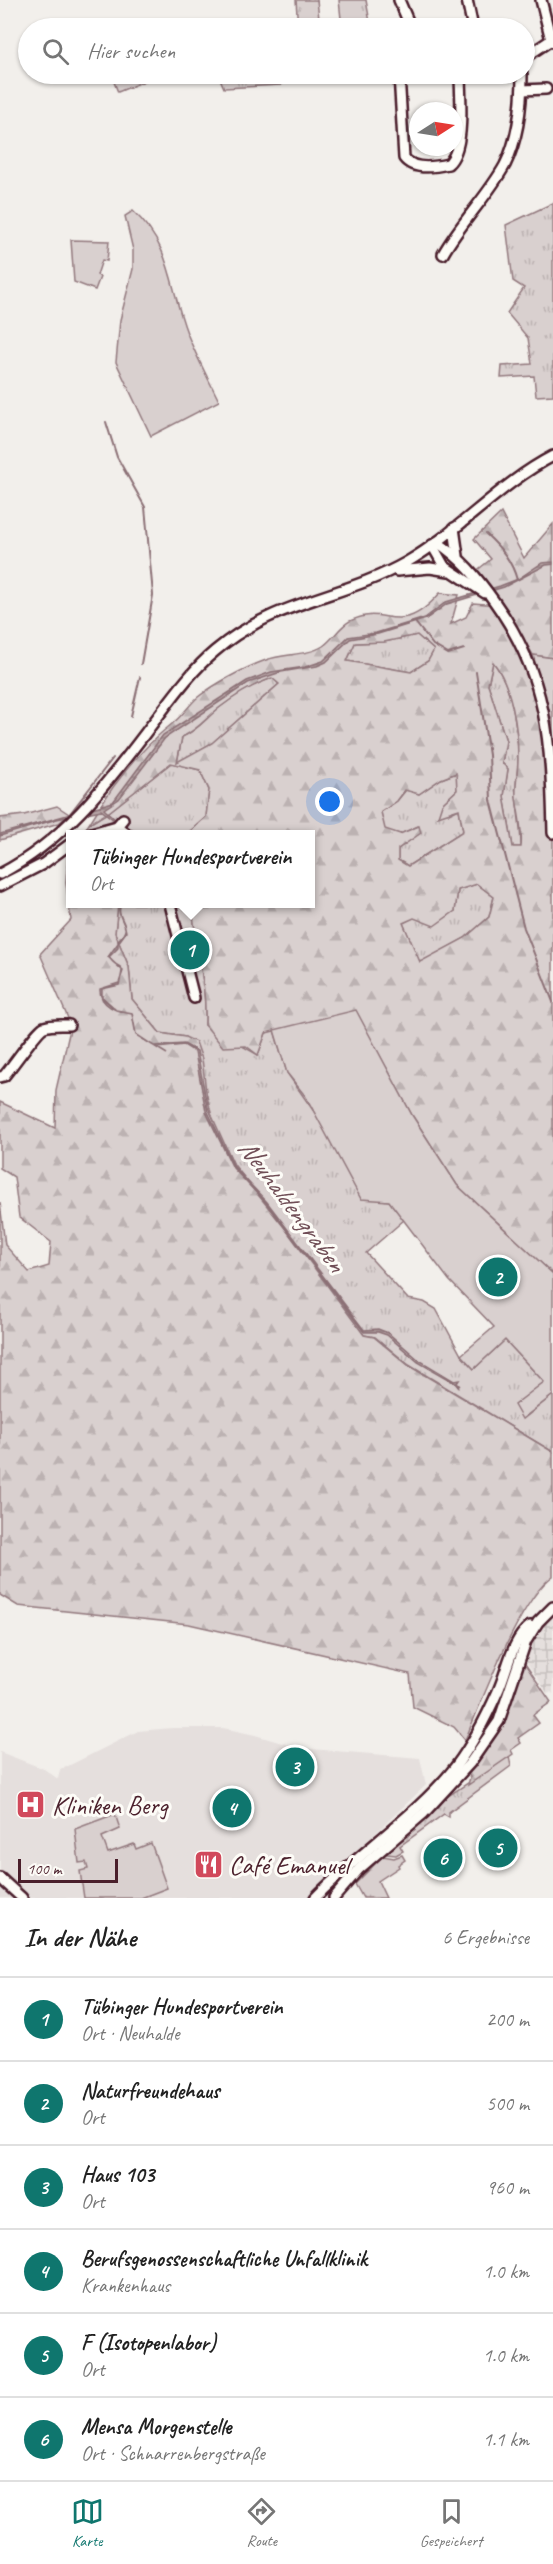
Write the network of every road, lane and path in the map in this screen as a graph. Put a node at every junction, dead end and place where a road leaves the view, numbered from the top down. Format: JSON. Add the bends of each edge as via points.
{"nodes":[{"id":1,"x":399,"y":0,"type":"edge"},
{"id":2,"x":467,"y":0,"type":"edge"},
{"id":3,"x":542,"y":0,"type":"edge"},
{"id":4,"x":407,"y":18,"type":"edge"},
{"id":5,"x":471,"y":18,"type":"edge"},
{"id":6,"x":552,"y":40,"type":"edge"},
{"id":7,"x":535,"y":51,"type":"edge"},
{"id":8,"x":400,"y":84,"type":"edge"},
{"id":9,"x":460,"y":84,"type":"edge"},
{"id":10,"x":522,"y":84,"type":"edge"},
{"id":11,"x":546,"y":89,"type":"dead end"},
{"id":12,"x":522,"y":90,"type":"junction"},
{"id":13,"x":443,"y":254,"type":"dead end"},
{"id":14,"x":553,"y":456,"type":"edge"},
{"id":15,"x":454,"y":528,"type":"junction"},
{"id":16,"x":434,"y":543,"type":"junction"},
{"id":17,"x":458,"y":556,"type":"junction"},
{"id":18,"x":389,"y":572,"type":"junction"},
{"id":19,"x":451,"y":572,"type":"junction"},
{"id":20,"x":494,"y":600,"type":"junction"},
{"id":21,"x":68,"y":830,"type":"edge"},
{"id":22,"x":99,"y":830,"type":"edge"},
{"id":23,"x":125,"y":830,"type":"edge"},
{"id":24,"x":553,"y":833,"type":"edge"},
{"id":25,"x":65,"y":834,"type":"edge"},
{"id":26,"x":66,"y":847,"type":"edge"},
{"id":27,"x":0,"y":874,"type":"edge"},
{"id":28,"x":0,"y":886,"type":"edge"},
{"id":29,"x":171,"y":908,"type":"edge"},
{"id":30,"x":194,"y":998,"type":"dead end"},
{"id":31,"x":69,"y":1024,"type":"dead end"},
{"id":32,"x":0,"y":1077,"type":"edge"},
{"id":33,"x":553,"y":1607,"type":"edge"},
{"id":34,"x":538,"y":1622,"type":"junction"},
{"id":35,"x":0,"y":1878,"type":"edge"},
{"id":36,"x":22,"y":1898,"type":"edge"},
{"id":37,"x":315,"y":1898,"type":"edge"},
{"id":38,"x":334,"y":1898,"type":"edge"}],
"edges":[{"from":1,"to":4,"type":"street"},
{"from":2,"to":5,"type":"street"},
{"from":3,"to":6,"type":"street"},
{"from":6,"to":7,"type":"street"},
{"from":8,"to":9,"type":"street","via":[[404,158],[413,165],[427,166],[448,164],[456,153]]},
{"from":10,"to":12,"type":"street"},
{"from":11,"to":12,"type":"street"},
{"from":12,"to":13,"type":"street","via":[[514,141],[505,163]]},
{"from":14,"to":15,"type":"street","via":[[508,485]]},
{"from":15,"to":16,"type":"street"},
{"from":15,"to":17,"type":"street"},
{"from":16,"to":17,"type":"street"},
{"from":16,"to":18,"type":"street"},
{"from":16,"to":19,"type":"street","via":[[438,559]]},
{"from":17,"to":20,"type":"street"},
{"from":18,"to":19,"type":"street","via":[[424,568]]},
{"from":18,"to":21,"type":"street","via":[[286,608],[231,638],[190,675]]},
{"from":19,"to":20,"type":"street","via":[[468,579]]},
{"from":20,"to":24,"type":"street","via":[[523,646],[544,705],[551,752]]},
{"from":22,"to":23,"type":"street","via":[[120,822]]},
{"from":25,"to":27,"type":"street"},
{"from":26,"to":28,"type":"street"},
{"from":29,"to":30,"type":"street"},
{"from":31,"to":32,"type":"street","via":[[39,1030]]},
{"from":33,"to":34,"type":"street"},
{"from":34,"to":37,"type":"street","via":[[528,1627],[514,1646],[484,1723],[454,1769]]},
{"from":34,"to":38,"type":"street","via":[[526,1641],[499,1721],[470,1763],[424,1813],[359,1869]]},
{"from":35,"to":36,"type":"street"}]}
